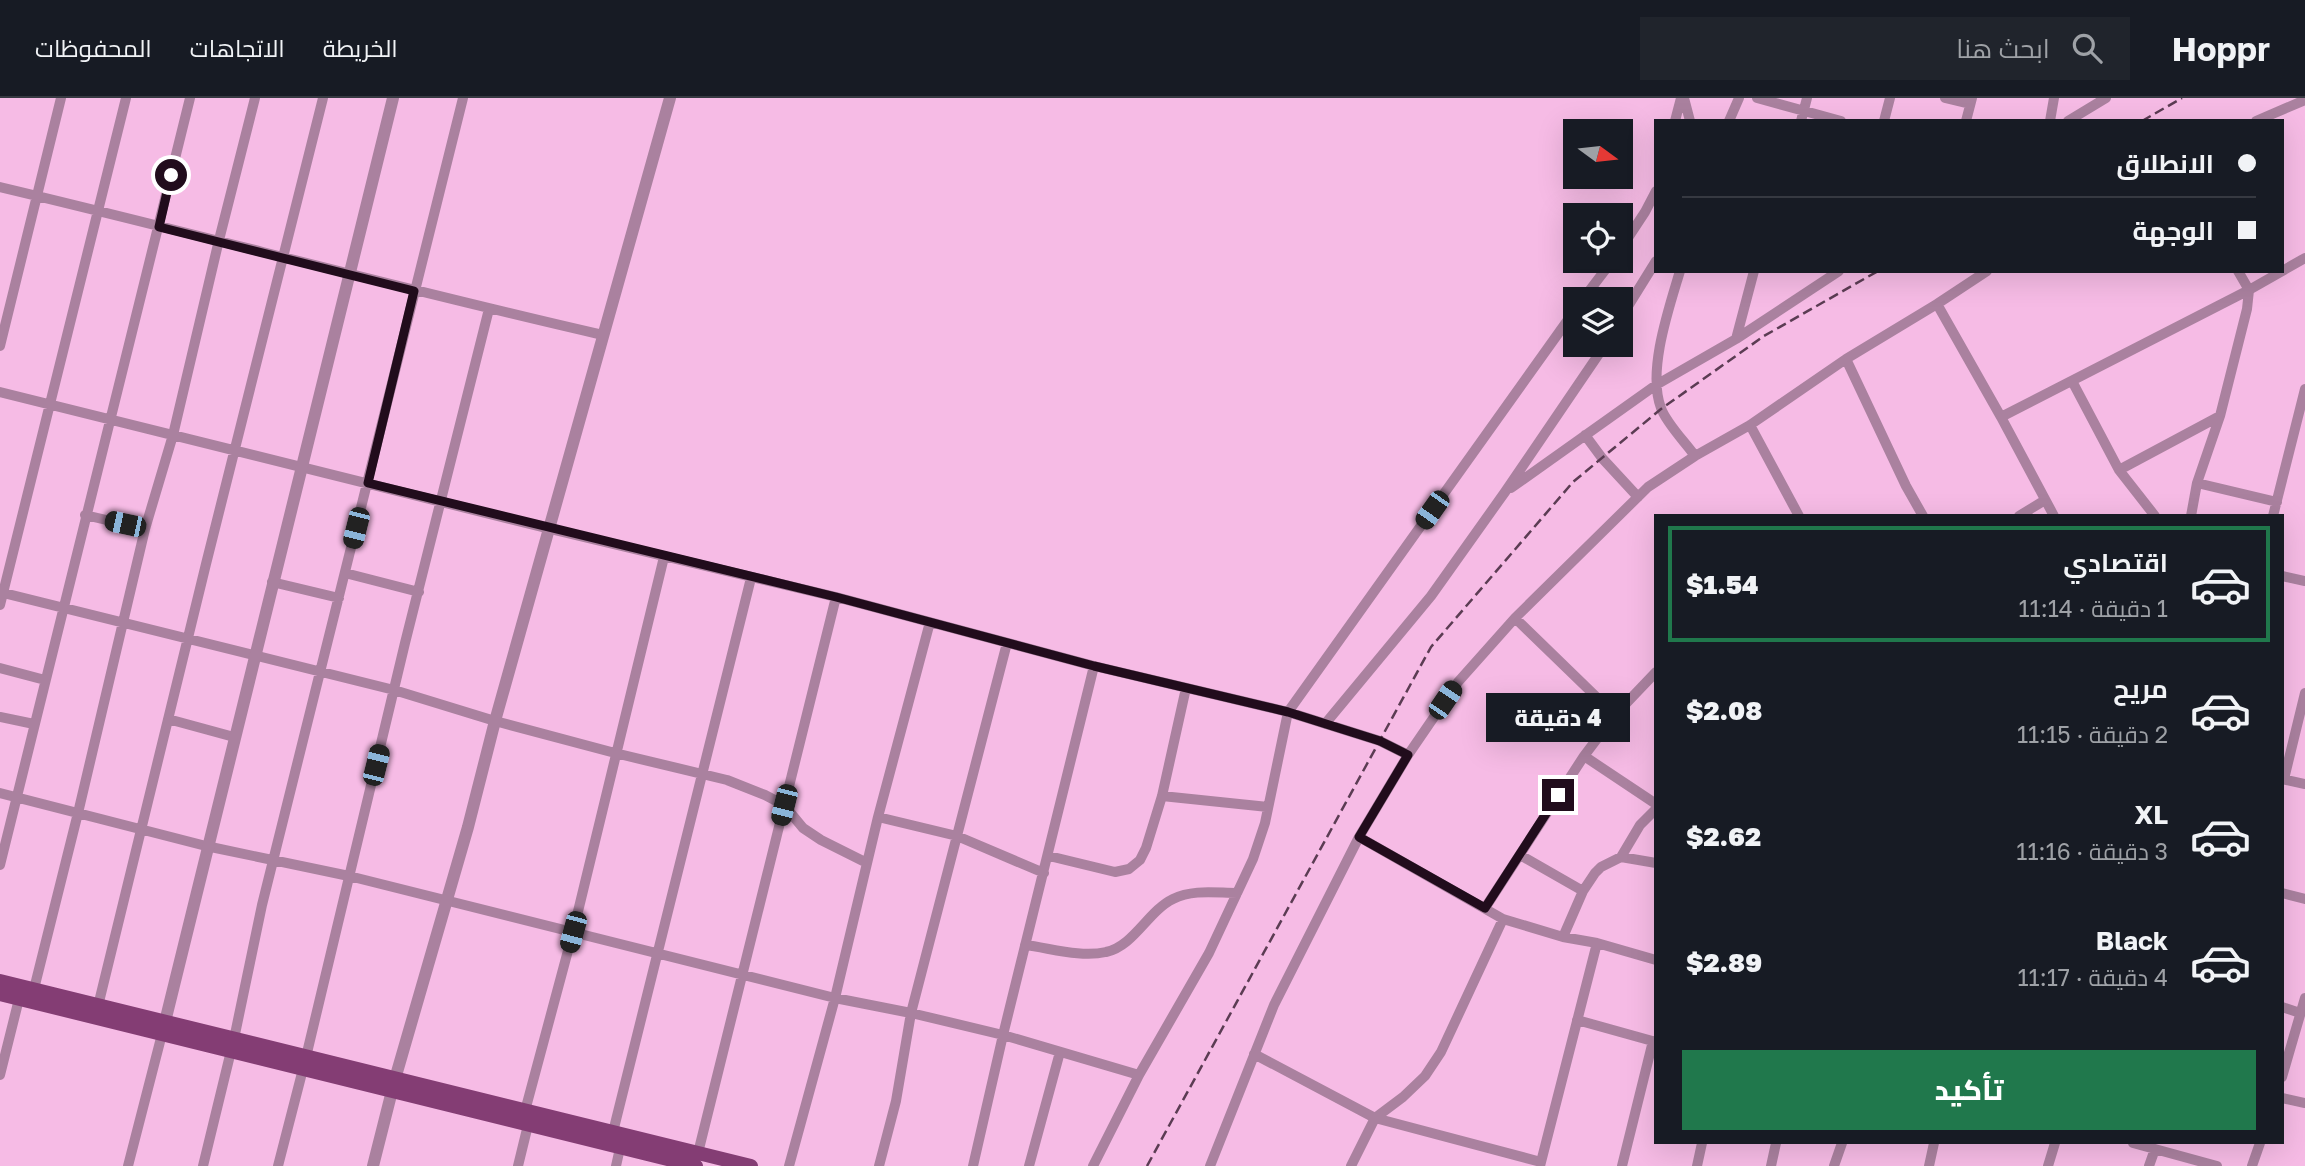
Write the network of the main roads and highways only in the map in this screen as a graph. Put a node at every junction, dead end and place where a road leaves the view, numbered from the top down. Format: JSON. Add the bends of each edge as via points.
{"nodes":[{"id":1,"x":0,"y":981,"type":"edge"},
{"id":2,"x":0,"y":994,"type":"edge"},
{"id":3,"x":163,"y":1028,"type":"junction"},
{"id":4,"x":526,"y":1118,"type":"junction"},
{"id":5,"x":697,"y":1160,"type":"edge"},
{"id":6,"x":751,"y":1166,"type":"edge"}],
"edges":[{"from":1,"to":3,"type":"main road"},
{"from":2,"to":3,"type":"main road"},
{"from":3,"to":4,"type":"main road"},
{"from":4,"to":5,"type":"main road","via":[[620,1148]]},
{"from":4,"to":5,"type":"main road","via":[[613,1132]]},
{"from":5,"to":6,"type":"main road"}]}
